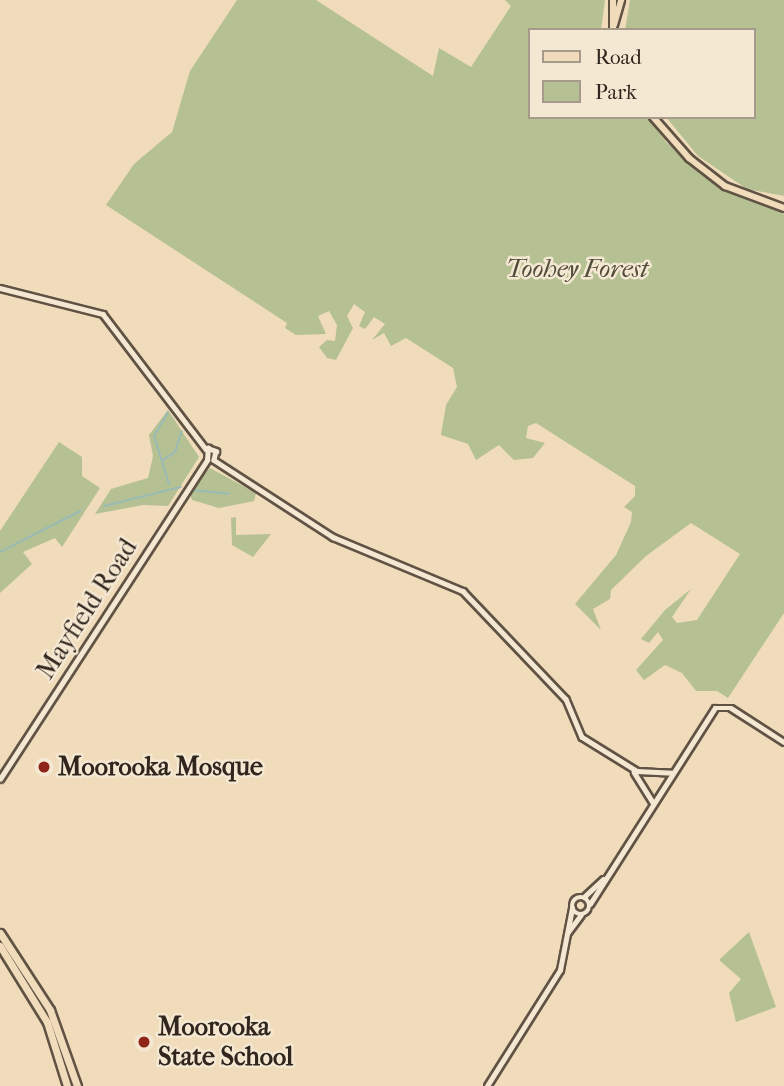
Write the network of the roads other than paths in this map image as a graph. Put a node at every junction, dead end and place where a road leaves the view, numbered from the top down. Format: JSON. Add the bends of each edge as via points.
{"nodes":[{"id":1,"x":613,"y":0,"type":"edge"},
{"id":2,"x":621,"y":0,"type":"edge"},
{"id":3,"x":613,"y":28,"type":"edge"},
{"id":4,"x":613,"y":28,"type":"edge"},
{"id":5,"x":655,"y":119,"type":"edge"},
{"id":6,"x":784,"y":208,"type":"edge"},
{"id":7,"x":0,"y":291,"type":"edge"},
{"id":8,"x":206,"y":449,"type":"junction"},
{"id":9,"x":211,"y":460,"type":"junction"},
{"id":10,"x":784,"y":742,"type":"edge"},
{"id":11,"x":631,"y":768,"type":"junction"},
{"id":12,"x":672,"y":773,"type":"junction"},
{"id":13,"x":651,"y":774,"type":"junction"},
{"id":14,"x":0,"y":779,"type":"edge"},
{"id":15,"x":646,"y":784,"type":"junction"},
{"id":16,"x":653,"y":803,"type":"junction"},
{"id":17,"x":604,"y":878,"type":"junction"},
{"id":18,"x":584,"y":898,"type":"junction"},
{"id":19,"x":590,"y":904,"type":"junction"},
{"id":20,"x":572,"y":908,"type":"junction"},
{"id":21,"x":581,"y":915,"type":"junction"},
{"id":22,"x":0,"y":933,"type":"edge"},
{"id":23,"x":566,"y":936,"type":"junction"},
{"id":24,"x":0,"y":946,"type":"edge"},
{"id":25,"x":66,"y":1086,"type":"edge"},
{"id":26,"x":77,"y":1086,"type":"edge"},
{"id":27,"x":486,"y":1086,"type":"edge"}],
"edges":[{"from":1,"to":3,"type":"main road"},
{"from":2,"to":4,"type":"main road"},
{"from":5,"to":6,"type":"main road","via":[[689,158],[725,186]]},
{"from":7,"to":8,"type":"street","via":[[103,314]]},
{"from":8,"to":9,"type":"street"},
{"from":8,"to":9,"type":"street","via":[[216,451]]},
{"from":9,"to":11,"type":"street","via":[[331,536],[466,593],[568,701],[582,737]]},
{"from":9,"to":14,"type":"street","name":"Mayfield Road"},
{"from":10,"to":12,"type":"street","via":[[720,706]]},
{"from":11,"to":13,"type":"street"},
{"from":11,"to":15,"type":"street"},
{"from":12,"to":13,"type":"street"},
{"from":12,"to":16,"type":"street"},
{"from":13,"to":15,"type":"street"},
{"from":15,"to":16,"type":"street"},
{"from":16,"to":17,"type":"street"},
{"from":17,"to":18,"type":"street"},
{"from":17,"to":19,"type":"street"},
{"from":18,"to":19,"type":"street"},
{"from":18,"to":20,"type":"street","via":[[575,899]]},
{"from":19,"to":21,"type":"street"},
{"from":20,"to":21,"type":"street"},
{"from":20,"to":23,"type":"street"},
{"from":21,"to":23,"type":"street"},
{"from":22,"to":26,"type":"highway","via":[[50,1010]]},
{"from":23,"to":27,"type":"street","via":[[560,970]]},
{"from":24,"to":25,"type":"highway","via":[[47,1021]]}]}
